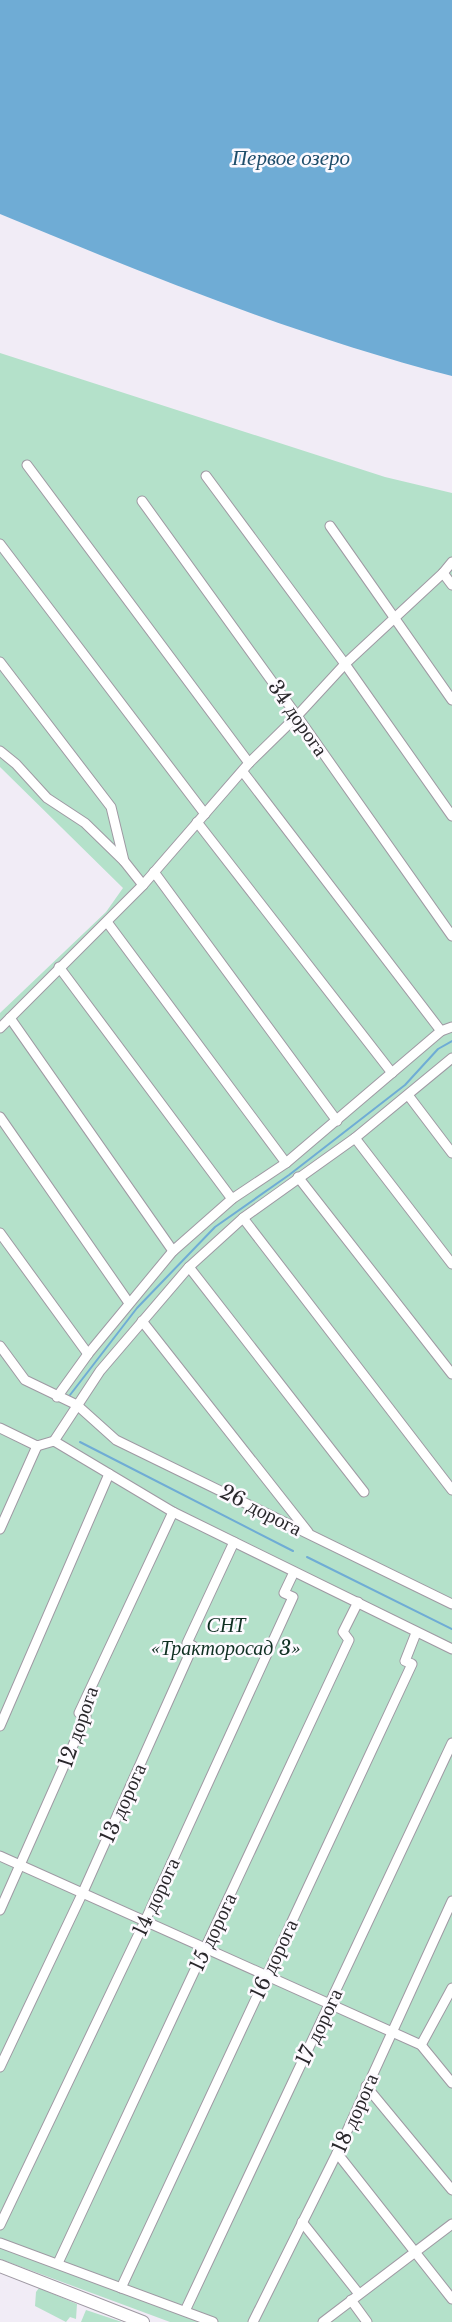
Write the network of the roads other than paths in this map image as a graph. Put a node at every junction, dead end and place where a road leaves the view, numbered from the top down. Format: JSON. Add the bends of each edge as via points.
{"nodes":[{"id":1,"x":27,"y":465,"type":"dead end"},
{"id":2,"x":206,"y":476,"type":"dead end"},
{"id":3,"x":142,"y":501,"type":"dead end"},
{"id":4,"x":330,"y":526,"type":"dead end"},
{"id":5,"x":0,"y":544,"type":"edge"},
{"id":6,"x":452,"y":562,"type":"edge"},
{"id":7,"x":443,"y":573,"type":"junction"},
{"id":8,"x":452,"y":585,"type":"edge"},
{"id":9,"x":394,"y":618,"type":"junction"},
{"id":10,"x":0,"y":662,"type":"edge"},
{"id":11,"x":345,"y":664,"type":"junction"},
{"id":12,"x":452,"y":699,"type":"edge"},
{"id":13,"x":297,"y":716,"type":"junction"},
{"id":14,"x":0,"y":751,"type":"edge"},
{"id":15,"x":249,"y":763,"type":"junction"},
{"id":16,"x":243,"y":772,"type":"junction"},
{"id":17,"x":205,"y":814,"type":"junction"},
{"id":18,"x":452,"y":816,"type":"edge"},
{"id":19,"x":197,"y":822,"type":"junction"},
{"id":20,"x":124,"y":861,"type":"junction"},
{"id":21,"x":154,"y":872,"type":"junction"},
{"id":22,"x":143,"y":885,"type":"junction"},
{"id":23,"x":106,"y":922,"type":"junction"},
{"id":24,"x":452,"y":936,"type":"edge"},
{"id":25,"x":59,"y":967,"type":"junction"},
{"id":26,"x":9,"y":1018,"type":"junction"},
{"id":27,"x":452,"y":1026,"type":"edge"},
{"id":28,"x":0,"y":1028,"type":"edge"},
{"id":29,"x":441,"y":1031,"type":"junction"},
{"id":30,"x":452,"y":1058,"type":"edge"},
{"id":31,"x":392,"y":1073,"type":"junction"},
{"id":32,"x":408,"y":1095,"type":"junction"},
{"id":33,"x":0,"y":1117,"type":"edge"},
{"id":34,"x":337,"y":1121,"type":"junction"},
{"id":35,"x":355,"y":1138,"type":"junction"},
{"id":36,"x":452,"y":1153,"type":"edge"},
{"id":37,"x":286,"y":1163,"type":"junction"},
{"id":38,"x":298,"y":1177,"type":"junction"},
{"id":39,"x":231,"y":1199,"type":"junction"},
{"id":40,"x":243,"y":1218,"type":"junction"},
{"id":41,"x":0,"y":1233,"type":"edge"},
{"id":42,"x":173,"y":1251,"type":"junction"},
{"id":43,"x":452,"y":1264,"type":"edge"},
{"id":44,"x":189,"y":1267,"type":"junction"},
{"id":45,"x":129,"y":1303,"type":"junction"},
{"id":46,"x":142,"y":1321,"type":"junction"},
{"id":47,"x":0,"y":1346,"type":"edge"},
{"id":48,"x":88,"y":1354,"type":"junction"},
{"id":49,"x":452,"y":1374,"type":"edge"},
{"id":50,"x":57,"y":1397,"type":"junction"},
{"id":51,"x":77,"y":1405,"type":"junction"},
{"id":52,"x":0,"y":1428,"type":"edge"},
{"id":53,"x":54,"y":1441,"type":"junction"},
{"id":54,"x":37,"y":1446,"type":"junction"},
{"id":55,"x":109,"y":1474,"type":"junction"},
{"id":56,"x":452,"y":1490,"type":"edge"},
{"id":57,"x":363,"y":1492,"type":"dead end"},
{"id":58,"x":173,"y":1512,"type":"junction"},
{"id":59,"x":0,"y":1529,"type":"edge"},
{"id":60,"x":310,"y":1535,"type":"junction"},
{"id":61,"x":234,"y":1542,"type":"junction"},
{"id":62,"x":294,"y":1572,"type":"junction"},
{"id":63,"x":358,"y":1602,"type":"junction"},
{"id":64,"x":452,"y":1604,"type":"edge"},
{"id":65,"x":416,"y":1633,"type":"junction"},
{"id":66,"x":452,"y":1649,"type":"edge"},
{"id":67,"x":0,"y":1726,"type":"edge"},
{"id":68,"x":452,"y":1743,"type":"edge"},
{"id":69,"x":0,"y":1856,"type":"edge"},
{"id":70,"x":21,"y":1866,"type":"junction"},
{"id":71,"x":83,"y":1892,"type":"junction"},
{"id":72,"x":452,"y":1901,"type":"edge"},
{"id":73,"x":0,"y":1910,"type":"edge"},
{"id":74,"x":145,"y":1921,"type":"junction"},
{"id":75,"x":207,"y":1947,"type":"junction"},
{"id":76,"x":266,"y":1977,"type":"junction"},
{"id":77,"x":452,"y":1988,"type":"edge"},
{"id":78,"x":329,"y":2005,"type":"junction"},
{"id":79,"x":391,"y":2032,"type":"junction"},
{"id":80,"x":421,"y":2045,"type":"junction"},
{"id":81,"x":0,"y":2067,"type":"edge"},
{"id":82,"x":452,"y":2083,"type":"edge"},
{"id":83,"x":366,"y":2086,"type":"junction"},
{"id":84,"x":337,"y":2153,"type":"junction"},
{"id":85,"x":452,"y":2190,"type":"edge"},
{"id":86,"x":302,"y":2222,"type":"junction"},
{"id":87,"x":452,"y":2224,"type":"edge"},
{"id":88,"x":0,"y":2225,"type":"edge"},
{"id":89,"x":0,"y":2243,"type":"edge"},
{"id":90,"x":415,"y":2252,"type":"junction"},
{"id":91,"x":58,"y":2263,"type":"junction"},
{"id":92,"x":0,"y":2266,"type":"edge"},
{"id":93,"x":121,"y":2288,"type":"junction"},
{"id":94,"x":355,"y":2297,"type":"junction"},
{"id":95,"x":452,"y":2299,"type":"edge"},
{"id":96,"x":185,"y":2311,"type":"junction"},
{"id":97,"x":144,"y":2322,"type":"edge"},
{"id":98,"x":213,"y":2322,"type":"edge"},
{"id":99,"x":253,"y":2322,"type":"edge"},
{"id":100,"x":323,"y":2322,"type":"edge"},
{"id":101,"x":367,"y":2322,"type":"edge"}],
"edges":[{"from":1,"to":15,"type":"street"},
{"from":2,"to":11,"type":"street"},
{"from":3,"to":13,"type":"street","name":"34 дорога"},
{"from":4,"to":9,"type":"street"},
{"from":5,"to":17,"type":"street"},
{"from":6,"to":7,"type":"street"},
{"from":7,"to":8,"type":"street"},
{"from":7,"to":9,"type":"street"},
{"from":9,"to":11,"type":"street"},
{"from":9,"to":12,"type":"street"},
{"from":10,"to":20,"type":"street","via":[[111,807]]},
{"from":11,"to":13,"type":"street"},
{"from":11,"to":18,"type":"street"},
{"from":13,"to":15,"type":"street"},
{"from":13,"to":24,"type":"street","name":"34 дорога"},
{"from":14,"to":20,"type":"street","via":[[47,798],[85,824]]},
{"from":15,"to":16,"type":"street"},
{"from":16,"to":17,"type":"street"},
{"from":16,"to":29,"type":"street"},
{"from":17,"to":19,"type":"street"},
{"from":19,"to":21,"type":"street"},
{"from":19,"to":31,"type":"street"},
{"from":20,"to":22,"type":"street"},
{"from":21,"to":22,"type":"street"},
{"from":21,"to":34,"type":"street"},
{"from":22,"to":23,"type":"street"},
{"from":23,"to":25,"type":"street"},
{"from":23,"to":37,"type":"street"},
{"from":25,"to":26,"type":"street"},
{"from":25,"to":39,"type":"street"},
{"from":26,"to":28,"type":"street"},
{"from":26,"to":42,"type":"street"},
{"from":27,"to":29,"type":"street"},
{"from":29,"to":31,"type":"street"},
{"from":30,"to":32,"type":"street"},
{"from":31,"to":34,"type":"street"},
{"from":32,"to":35,"type":"street"},
{"from":32,"to":36,"type":"street"},
{"from":33,"to":45,"type":"street"},
{"from":34,"to":37,"type":"street"},
{"from":35,"to":38,"type":"street"},
{"from":35,"to":43,"type":"street"},
{"from":37,"to":39,"type":"street"},
{"from":38,"to":40,"type":"street"},
{"from":38,"to":49,"type":"street"},
{"from":39,"to":42,"type":"street"},
{"from":40,"to":44,"type":"street"},
{"from":40,"to":56,"type":"street"},
{"from":41,"to":48,"type":"street"},
{"from":42,"to":45,"type":"street"},
{"from":44,"to":46,"type":"street"},
{"from":44,"to":57,"type":"street"},
{"from":45,"to":48,"type":"street"},
{"from":46,"to":51,"type":"street"},
{"from":46,"to":60,"type":"street"},
{"from":47,"to":50,"type":"street","via":[[25,1380]]},
{"from":48,"to":50,"type":"street"},
{"from":50,"to":51,"type":"street"},
{"from":51,"to":53,"type":"street"},
{"from":51,"to":60,"type":"street","name":"26 дорога","via":[[116,1440]]},
{"from":52,"to":54,"type":"street"},
{"from":53,"to":54,"type":"street"},
{"from":53,"to":55,"type":"street"},
{"from":54,"to":59,"type":"street"},
{"from":55,"to":58,"type":"street"},
{"from":55,"to":67,"type":"street"},
{"from":58,"to":61,"type":"street"},
{"from":58,"to":70,"type":"street","name":"12 дорога","via":[[79,1713],[86,1716]]},
{"from":60,"to":64,"type":"street","name":"26 дорога"},
{"from":61,"to":62,"type":"street"},
{"from":61,"to":71,"type":"street","name":"13 дорога","via":[[186,1643],[193,1646]]},
{"from":62,"to":63,"type":"street"},
{"from":62,"to":74,"type":"street","name":"14 дорога","via":[[284,1593],[293,1597]]},
{"from":63,"to":65,"type":"street"},
{"from":63,"to":75,"type":"street","name":"15 дорога","via":[[343,1632],[349,1640]]},
{"from":65,"to":66,"type":"street"},
{"from":65,"to":76,"type":"street","name":"16 дорога","via":[[405,1661],[412,1664]]},
{"from":68,"to":78,"type":"street","name":"17 дорога"},
{"from":69,"to":70,"type":"street"},
{"from":70,"to":71,"type":"street"},
{"from":70,"to":73,"type":"street","name":"12 дорога"},
{"from":71,"to":74,"type":"street"},
{"from":71,"to":81,"type":"street","name":"13 дорога"},
{"from":72,"to":79,"type":"street","name":"18 дорога"},
{"from":74,"to":75,"type":"street"},
{"from":74,"to":88,"type":"street","name":"14 дорога"},
{"from":75,"to":76,"type":"street"},
{"from":75,"to":91,"type":"street","name":"15 дорога"},
{"from":76,"to":78,"type":"street"},
{"from":76,"to":93,"type":"street","name":"16 дорога"},
{"from":77,"to":80,"type":"street"},
{"from":78,"to":79,"type":"street"},
{"from":78,"to":96,"type":"street","name":"17 дорога"},
{"from":79,"to":80,"type":"street"},
{"from":79,"to":83,"type":"street","name":"18 дорога"},
{"from":80,"to":82,"type":"street"},
{"from":83,"to":84,"type":"street","name":"18 дорога"},
{"from":83,"to":85,"type":"street"},
{"from":84,"to":86,"type":"street","name":"18 дорога"},
{"from":84,"to":90,"type":"street"},
{"from":86,"to":94,"type":"street"},
{"from":86,"to":99,"type":"street","name":"18 дорога"},
{"from":87,"to":90,"type":"street"},
{"from":89,"to":91,"type":"street"},
{"from":90,"to":94,"type":"street"},
{"from":90,"to":95,"type":"street"},
{"from":91,"to":93,"type":"street"},
{"from":92,"to":97,"type":"street"},
{"from":93,"to":96,"type":"street"},
{"from":94,"to":100,"type":"street"},
{"from":94,"to":101,"type":"street"},
{"from":96,"to":98,"type":"street"}]}
